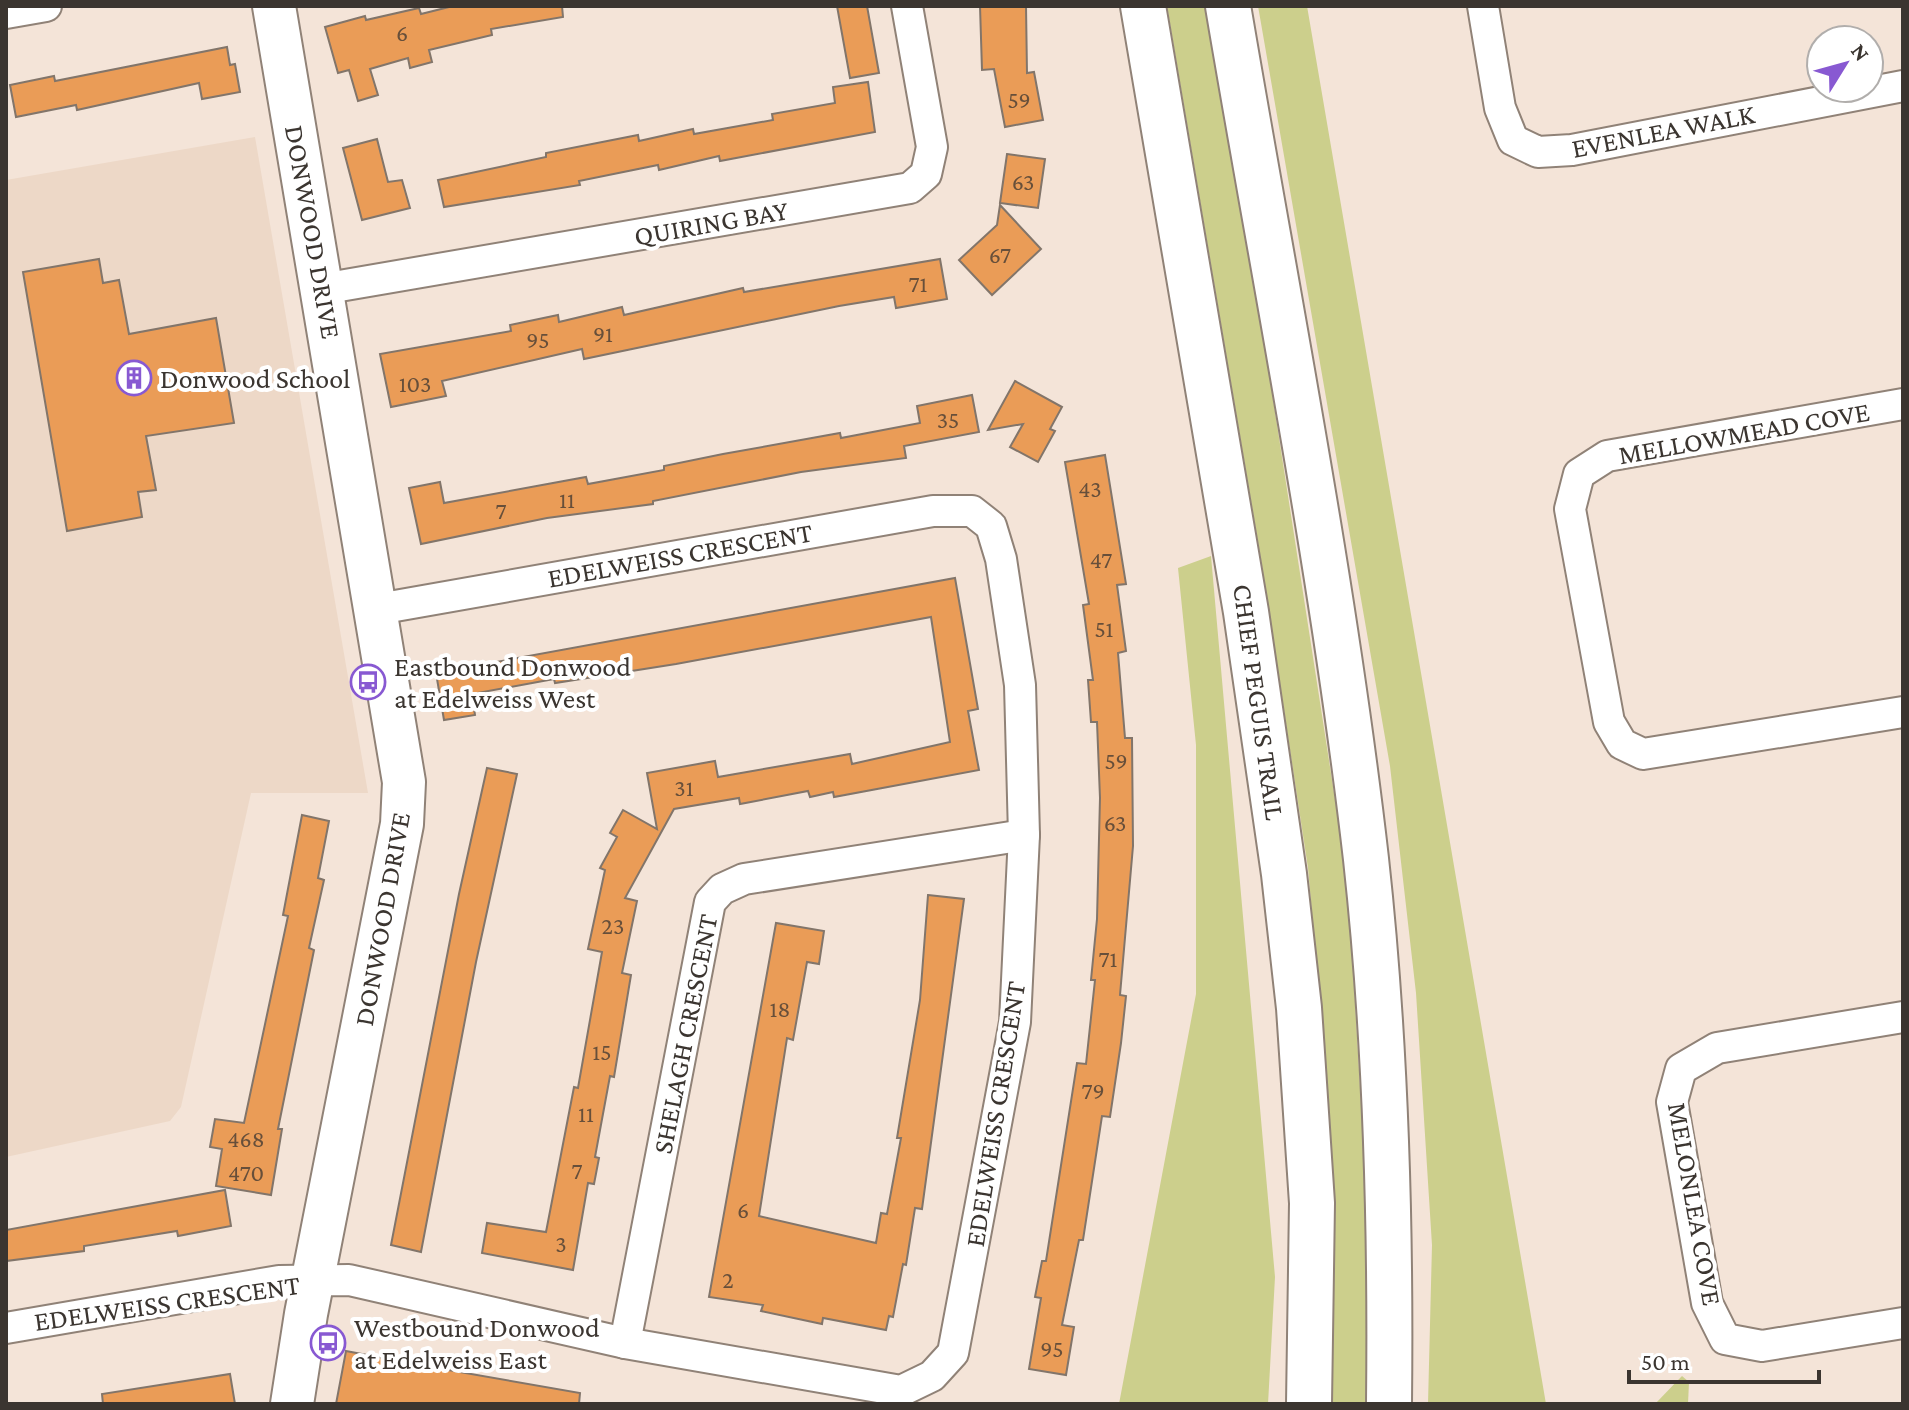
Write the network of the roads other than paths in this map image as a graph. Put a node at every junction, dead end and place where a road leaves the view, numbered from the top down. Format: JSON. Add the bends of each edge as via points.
{"nodes":[{"id":1,"x":46,"y":6,"type":"edge"},
{"id":2,"x":274,"y":6,"type":"edge"},
{"id":3,"x":907,"y":6,"type":"edge"},
{"id":4,"x":1143,"y":6,"type":"edge"},
{"id":5,"x":1228,"y":6,"type":"edge"},
{"id":6,"x":1483,"y":6,"type":"edge"},
{"id":7,"x":6,"y":13,"type":"edge"},
{"id":8,"x":1903,"y":86,"type":"edge"},
{"id":9,"x":322,"y":289,"type":"junction"},
{"id":10,"x":1903,"y":404,"type":"edge"},
{"id":11,"x":378,"y":609,"type":"junction"},
{"id":12,"x":1903,"y":712,"type":"edge"},
{"id":13,"x":1024,"y":835,"type":"junction"},
{"id":14,"x":1903,"y":1017,"type":"edge"},
{"id":15,"x":314,"y":1282,"type":"junction"},
{"id":16,"x":1903,"y":1323,"type":"edge"},
{"id":17,"x":6,"y":1328,"type":"edge"},
{"id":18,"x":625,"y":1343,"type":"junction"},
{"id":19,"x":292,"y":1404,"type":"edge"},
{"id":20,"x":1309,"y":1404,"type":"edge"},
{"id":21,"x":1389,"y":1404,"type":"edge"}],
"edges":[{"from":1,"to":7,"type":"street"},
{"from":2,"to":9,"type":"street","name":"DONWOOD DRIVE"},
{"from":3,"to":9,"type":"street","name":"QUIRING BAY","via":[[932,147],[926,174],[910,188]]},
{"from":4,"to":20,"type":"main road","name":"CHIEF PEGUIS TRAIL","via":[[1246,612],[1286,889],[1312,1203]]},
{"from":5,"to":21,"type":"main road","via":[[1329,593],[1366,861],[1388,1190]]},
{"from":6,"to":8,"type":"street","name":"EVENLEA WALK","via":[[1500,108],[1513,140],[1538,152],[1572,150]]},
{"from":9,"to":11,"type":"street","name":"DONWOOD DRIVE"},
{"from":10,"to":12,"type":"street","name":"MELLOWMEAD COVE","via":[[1607,456],[1579,474],[1570,509],[1609,722],[1622,744],[1643,754]]},
{"from":11,"to":13,"type":"street","name":"EDELWEISS CRESCENT","via":[[933,511],[972,511],[991,526],[1001,559],[1020,685]]},
{"from":11,"to":15,"type":"street","name":"DONWOOD DRIVE","via":[[402,760],[402,824]]},
{"from":13,"to":18,"type":"street","name":"SHELAGH CRESCENT","via":[[744,879],[722,889],[710,902]]},
{"from":13,"to":18,"type":"street","name":"EDELWEISS CRESCENT","via":[[1015,1022],[953,1353],[932,1376],[901,1391]]},
{"from":14,"to":16,"type":"street","name":"MELONLEA COVE","via":[[1717,1048],[1681,1069],[1672,1102],[1707,1303],[1725,1339],[1762,1346]]},
{"from":15,"to":17,"type":"street","name":"EDELWEISS CRESCENT","via":[[279,1281]]},
{"from":15,"to":18,"type":"street","name":"EDELWEISS CRESCENT","via":[[349,1280]]},
{"from":15,"to":19,"type":"street","name":"DONWOOD DRIVE"}]}
